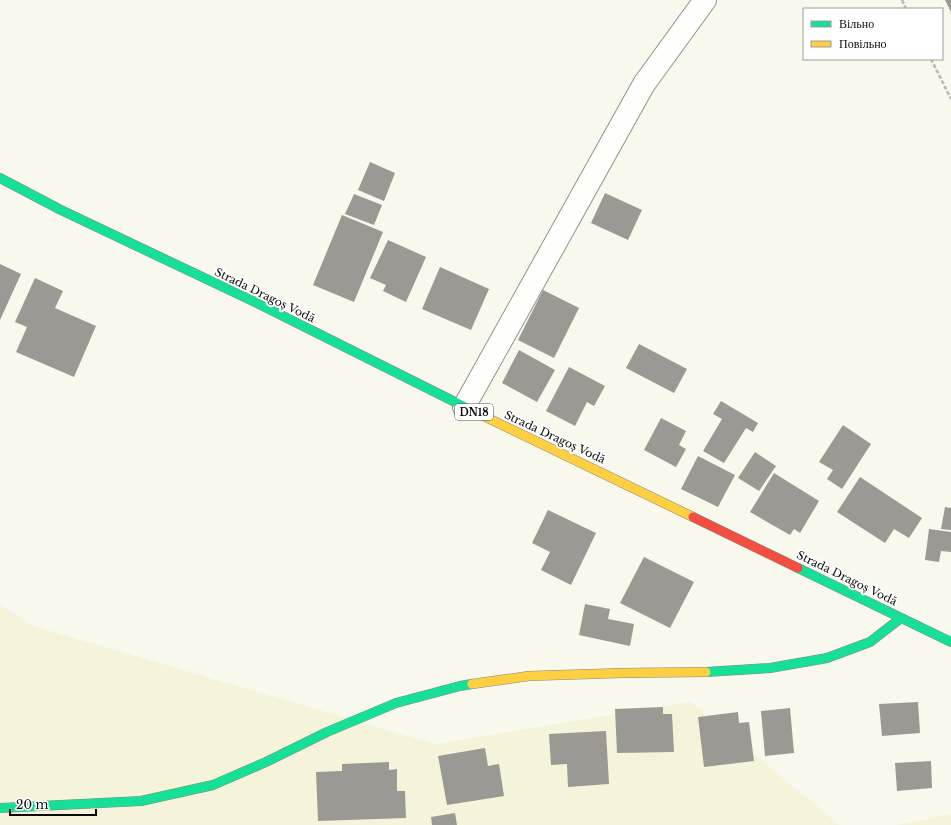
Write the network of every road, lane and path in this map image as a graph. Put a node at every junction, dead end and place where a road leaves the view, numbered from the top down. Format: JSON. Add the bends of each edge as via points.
{"nodes":[{"id":1,"x":705,"y":0,"type":"edge"},
{"id":2,"x":932,"y":60,"type":"edge"},
{"id":3,"x":951,"y":99,"type":"edge"},
{"id":4,"x":0,"y":178,"type":"edge"},
{"id":5,"x":464,"y":407,"type":"junction"},
{"id":6,"x":901,"y":618,"type":"junction"},
{"id":7,"x":951,"y":642,"type":"edge"},
{"id":8,"x":0,"y":808,"type":"edge"}],
"edges":[{"from":1,"to":5,"type":"street","via":[[644,84]]},
{"from":2,"to":3,"type":"path"},
{"from":4,"to":5,"type":"main road","name":"Strada Dragoș Vodă","number":"DN18"},
{"from":5,"to":6,"type":"main road","name":"Strada Dragoș Vodă","number":"DN18"},
{"from":6,"to":7,"type":"main road","name":"Strada Dragoș Vodă","number":"DN18"},
{"from":6,"to":8,"type":"main road","via":[[870,642],[827,658],[770,668],[698,674],[529,676],[460,686],[396,703],[213,785],[141,801]]}]}
